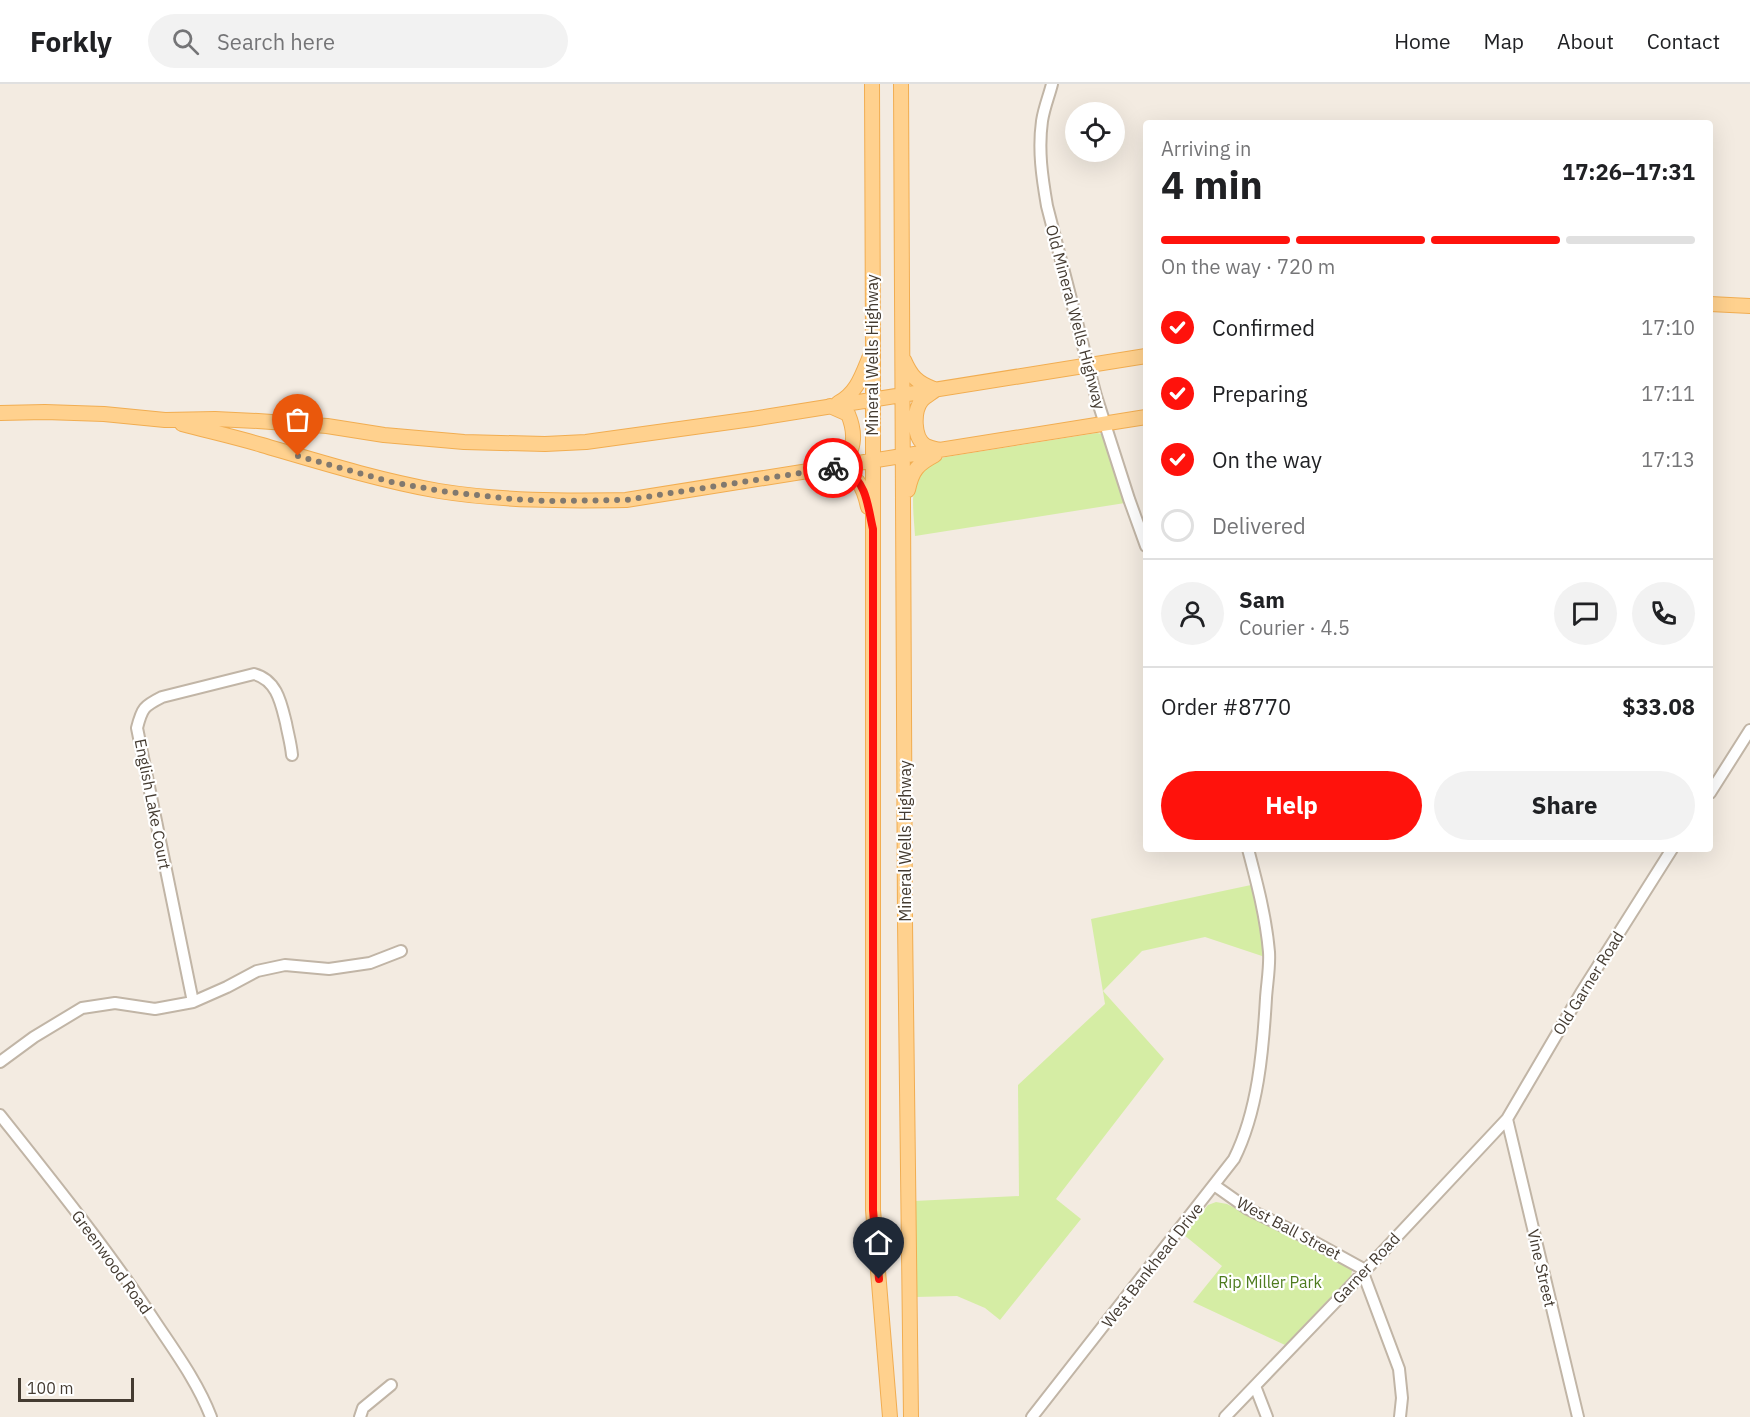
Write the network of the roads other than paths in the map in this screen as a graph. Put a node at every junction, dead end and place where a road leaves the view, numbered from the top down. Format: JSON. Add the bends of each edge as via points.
{"nodes":[{"id":1,"x":872,"y":84,"type":"edge"},
{"id":2,"x":901,"y":84,"type":"edge"},
{"id":3,"x":1052,"y":84,"type":"edge"},
{"id":4,"x":1713,"y":304,"type":"edge"},
{"id":5,"x":1727,"y":306,"type":"junction"},
{"id":6,"x":1750,"y":306,"type":"edge"},
{"id":7,"x":1713,"y":310,"type":"edge"},
{"id":8,"x":873,"y":349,"type":"junction"},
{"id":9,"x":903,"y":356,"type":"junction"},
{"id":10,"x":1143,"y":357,"type":"edge"},
{"id":11,"x":1088,"y":366,"type":"junction"},
{"id":12,"x":935,"y":390,"type":"junction"},
{"id":13,"x":903,"y":394,"type":"junction"},
{"id":14,"x":872,"y":400,"type":"junction"},
{"id":15,"x":830,"y":406,"type":"junction"},
{"id":16,"x":0,"y":413,"type":"edge"},
{"id":17,"x":1143,"y":418,"type":"edge"},
{"id":18,"x":165,"y":420,"type":"junction"},
{"id":19,"x":1104,"y":425,"type":"junction"},
{"id":20,"x":942,"y":451,"type":"junction"},
{"id":21,"x":904,"y":457,"type":"junction"},
{"id":22,"x":873,"y":461,"type":"junction"},
{"id":23,"x":832,"y":468,"type":"junction"},
{"id":24,"x":904,"y":509,"type":"junction"},
{"id":25,"x":873,"y":529,"type":"junction"},
{"id":26,"x":1143,"y":537,"type":"edge"},
{"id":27,"x":1750,"y":730,"type":"edge"},
{"id":28,"x":292,"y":755,"type":"dead end"},
{"id":29,"x":1713,"y":788,"type":"edge"},
{"id":30,"x":1249,"y":852,"type":"edge"},
{"id":31,"x":1670,"y":852,"type":"edge"},
{"id":32,"x":401,"y":951,"type":"dead end"},
{"id":33,"x":193,"y":1002,"type":"junction"},
{"id":34,"x":0,"y":1062,"type":"edge"},
{"id":35,"x":0,"y":1115,"type":"edge"},
{"id":36,"x":1507,"y":1119,"type":"junction"},
{"id":37,"x":1214,"y":1185,"type":"junction"},
{"id":38,"x":1364,"y":1271,"type":"junction"},
{"id":39,"x":391,"y":1385,"type":"dead end"},
{"id":40,"x":1255,"y":1386,"type":"junction"},
{"id":41,"x":211,"y":1417,"type":"edge"},
{"id":42,"x":360,"y":1417,"type":"edge"},
{"id":43,"x":891,"y":1417,"type":"edge"},
{"id":44,"x":911,"y":1417,"type":"edge"},
{"id":45,"x":1032,"y":1417,"type":"edge"},
{"id":46,"x":1225,"y":1417,"type":"edge"},
{"id":47,"x":1267,"y":1417,"type":"edge"},
{"id":48,"x":1400,"y":1417,"type":"edge"},
{"id":49,"x":1578,"y":1417,"type":"edge"}],
"edges":[{"from":1,"to":8,"type":"main road","name":"Mineral Wells Highway"},
{"from":2,"to":9,"type":"main road","name":"Mineral Wells Highway"},
{"from":3,"to":11,"type":"street","name":"Old Mineral Wells Highway","via":[[1042,119],[1042,177]]},
{"from":4,"to":5,"type":"main road"},
{"from":5,"to":6,"type":"main road"},
{"from":5,"to":7,"type":"main road"},
{"from":8,"to":14,"type":"main road","name":"Mineral Wells Highway"},
{"from":8,"to":15,"type":"main road","via":[[855,390]]},
{"from":9,"to":12,"type":"main road","via":[[914,378]]},
{"from":9,"to":13,"type":"main road","name":"Mineral Wells Highway"},
{"from":10,"to":11,"type":"main road"},
{"from":11,"to":12,"type":"main road"},
{"from":11,"to":19,"type":"street","name":"Old Mineral Wells Highway"},
{"from":12,"to":13,"type":"main road"},
{"from":12,"to":20,"type":"main road","via":[[921,401],[916,413],[917,428],[925,445]]},
{"from":13,"to":14,"type":"main road"},
{"from":13,"to":21,"type":"main road","name":"Mineral Wells Highway"},
{"from":14,"to":15,"type":"main road"},
{"from":14,"to":22,"type":"main road","name":"Mineral Wells Highway"},
{"from":15,"to":18,"type":"main road","via":[[658,433],[545,444],[423,439],[258,421]]},
{"from":15,"to":23,"type":"main road","via":[[848,414],[854,442],[850,455]]},
{"from":16,"to":18,"type":"main road","via":[[104,414]]},
{"from":17,"to":19,"type":"main road"},
{"from":18,"to":23,"type":"main road","via":[[391,482],[511,499],[626,500]]},
{"from":19,"to":20,"type":"main road"},
{"from":19,"to":26,"type":"street","name":"Old Mineral Wells Highway"},
{"from":20,"to":21,"type":"main road"},
{"from":20,"to":24,"type":"main road","via":[[914,470]]},
{"from":21,"to":22,"type":"main road"},
{"from":21,"to":24,"type":"main road","name":"Mineral Wells Highway"},
{"from":22,"to":23,"type":"main road"},
{"from":22,"to":25,"type":"main road","name":"Mineral Wells Highway"},
{"from":23,"to":25,"type":"main road","via":[[847,472],[858,481]]},
{"from":24,"to":44,"type":"main road","name":"Mineral Wells Highway"},
{"from":25,"to":43,"type":"main road","name":"Mineral Wells Highway","via":[[873,1210]]},
{"from":27,"to":29,"type":"street"},
{"from":28,"to":33,"type":"street","name":"English Lake Court","via":[[280,698],[262,676],[254,674],[162,697],[141,711],[137,728]]},
{"from":30,"to":37,"type":"street","name":"West Bankhead Drive","via":[[1262,902],[1269,955],[1265,1017],[1255,1103],[1238,1151]]},
{"from":31,"to":36,"type":"street","name":"Old Garner Road"},
{"from":32,"to":33,"type":"street","via":[[370,963],[329,969],[285,965],[257,970]]},
{"from":33,"to":34,"type":"street","via":[[155,1008],[115,1003],[82,1008]]},
{"from":35,"to":41,"type":"street","name":"Greenwood Road","via":[[137,1294],[183,1364]]},
{"from":36,"to":38,"type":"street","name":"Garner Road"},
{"from":36,"to":49,"type":"street","name":"Vine Street"},
{"from":37,"to":38,"type":"street","name":"West Ball Street","via":[[1248,1209]]},
{"from":37,"to":45,"type":"street","name":"West Bankhead Drive"},
{"from":38,"to":40,"type":"street","name":"Garner Road"},
{"from":38,"to":48,"type":"street","via":[[1399,1370]]},
{"from":39,"to":42,"type":"street","via":[[363,1408]]},
{"from":40,"to":46,"type":"street","name":"Garner Road"},
{"from":40,"to":47,"type":"street"}]}
